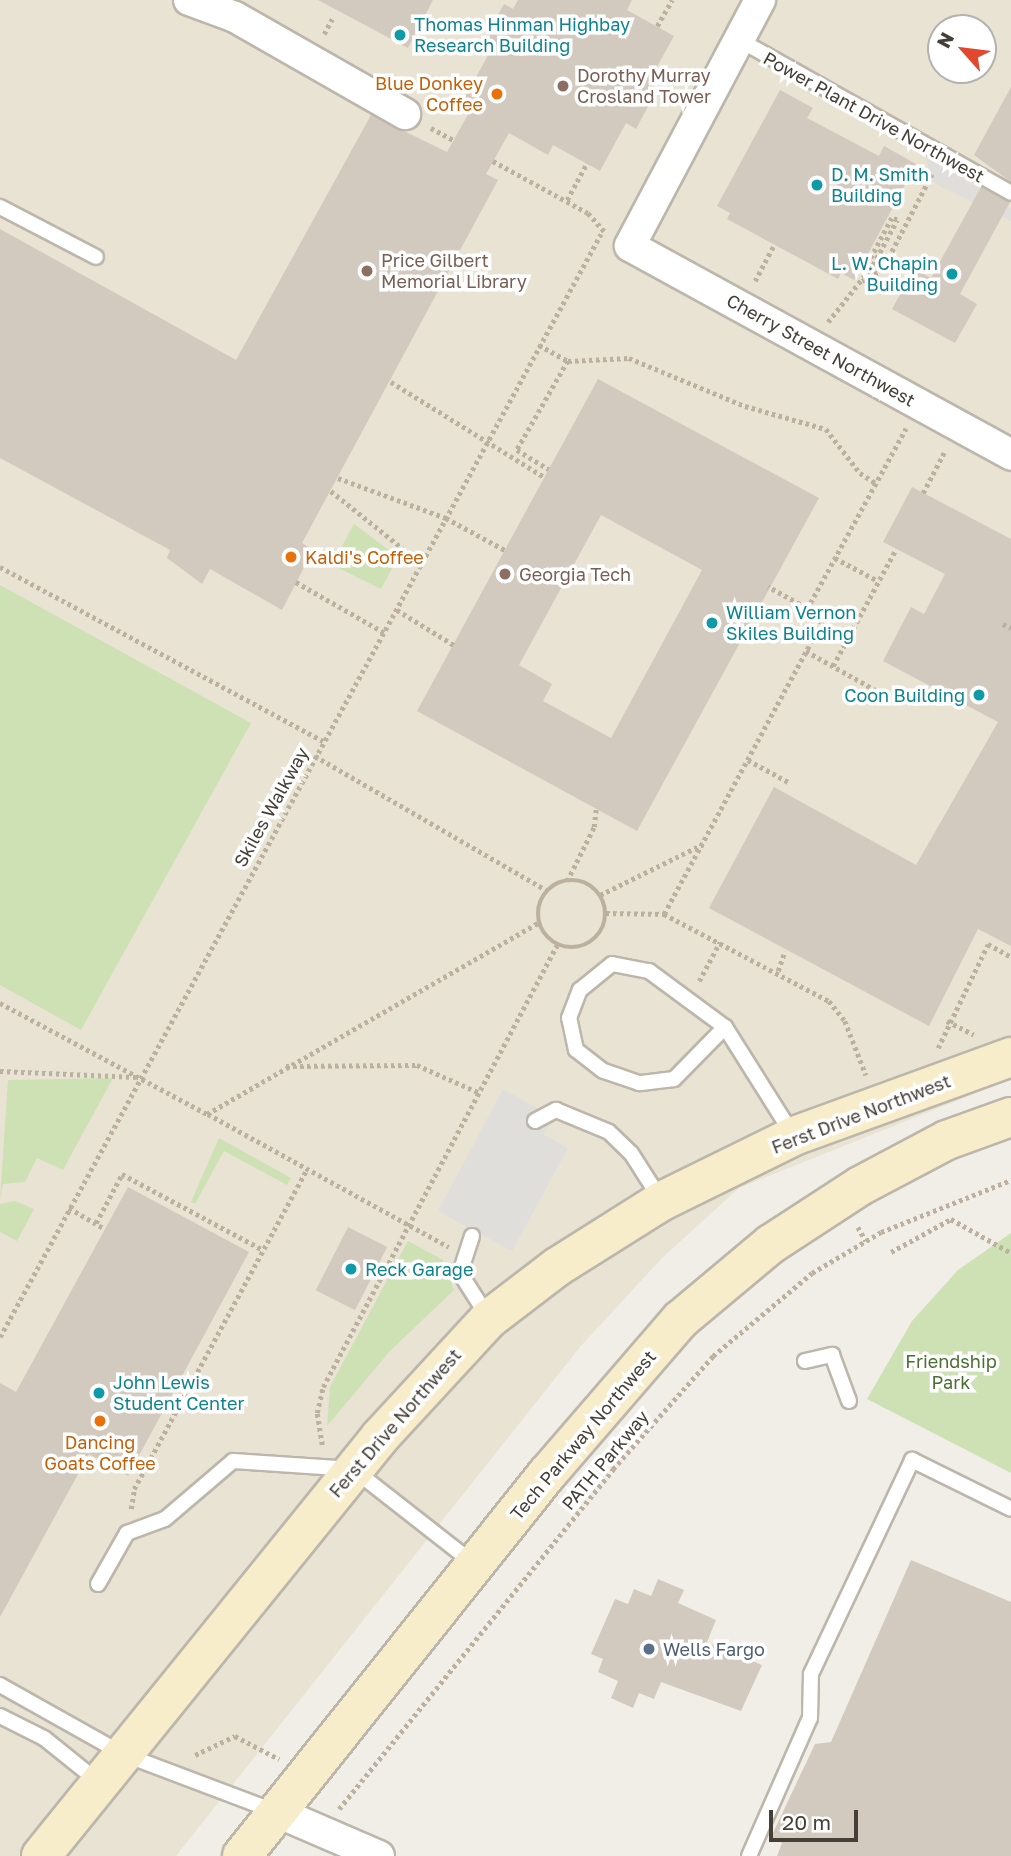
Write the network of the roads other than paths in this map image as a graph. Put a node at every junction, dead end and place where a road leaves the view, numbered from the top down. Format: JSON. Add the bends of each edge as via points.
{"nodes":[{"id":1,"x":189,"y":0,"type":"edge"},
{"id":2,"x":760,"y":0,"type":"edge"},
{"id":3,"x":738,"y":39,"type":"junction"},
{"id":4,"x":405,"y":114,"type":"dead end"},
{"id":5,"x":1011,"y":193,"type":"edge"},
{"id":6,"x":0,"y":207,"type":"edge"},
{"id":7,"x":96,"y":257,"type":"dead end"},
{"id":8,"x":1011,"y":455,"type":"edge"},
{"id":9,"x":725,"y":1027,"type":"junction"},
{"id":10,"x":1011,"y":1057,"type":"edge"},
{"id":11,"x":1011,"y":1117,"type":"edge"},
{"id":12,"x":535,"y":1121,"type":"dead end"},
{"id":13,"x":794,"y":1136,"type":"junction"},
{"id":14,"x":662,"y":1201,"type":"junction"},
{"id":15,"x":472,"y":1236,"type":"dead end"},
{"id":16,"x":489,"y":1319,"type":"junction"},
{"id":17,"x":805,"y":1361,"type":"dead end"},
{"id":18,"x":849,"y":1401,"type":"dead end"},
{"id":19,"x":353,"y":1469,"type":"junction"},
{"id":20,"x":1011,"y":1509,"type":"edge"},
{"id":21,"x":477,"y":1566,"type":"junction"},
{"id":22,"x":97,"y":1584,"type":"dead end"},
{"id":23,"x":0,"y":1685,"type":"edge"},
{"id":24,"x":0,"y":1716,"type":"edge"},
{"id":25,"x":112,"y":1769,"type":"junction"},
{"id":26,"x":277,"y":1812,"type":"junction"},
{"id":27,"x":41,"y":1856,"type":"edge"},
{"id":28,"x":242,"y":1856,"type":"edge"},
{"id":29,"x":379,"y":1856,"type":"edge"},
{"id":30,"x":749,"y":1856,"type":"edge"}],
"edges":[{"from":1,"to":4,"type":"street","via":[[235,17]]},
{"from":2,"to":3,"type":"street"},
{"from":3,"to":5,"type":"lane","name":"Power Plant Drive Northwest"},
{"from":3,"to":8,"type":"street","name":"Cherry Street Northwest","via":[[630,246]]},
{"from":6,"to":7,"type":"lane"},
{"from":9,"to":9,"type":"lane","via":[[690,995],[649,971],[612,964],[580,990],[569,1017],[576,1050],[602,1070],[639,1083],[674,1079]]},
{"from":9,"to":13,"type":"lane"},
{"from":10,"to":13,"type":"street","name":"Ferst Drive Northwest"},
{"from":11,"to":21,"type":"street","name":"Tech Parkway Northwest","via":[[947,1140],[860,1186],[771,1244],[680,1320]]},
{"from":12,"to":14,"type":"lane","via":[[556,1110],[609,1132],[632,1153]]},
{"from":13,"to":14,"type":"street","name":"Ferst Drive Northwest"},
{"from":14,"to":16,"type":"street","name":"Ferst Drive Northwest","via":[[557,1266]]},
{"from":15,"to":16,"type":"lane","via":[[461,1254],[460,1273]]},
{"from":16,"to":19,"type":"street","name":"Ferst Drive Northwest"},
{"from":17,"to":18,"type":"lane","via":[[832,1355]]},
{"from":19,"to":21,"type":"lane"},
{"from":19,"to":22,"type":"lane","via":[[233,1461],[165,1519],[127,1533]]},
{"from":19,"to":25,"type":"street","name":"Ferst Drive Northwest"},
{"from":20,"to":30,"type":"lane","via":[[912,1461],[811,1674],[810,1718]]},
{"from":21,"to":26,"type":"street","name":"Tech Parkway Northwest"},
{"from":23,"to":25,"type":"lane"},
{"from":24,"to":25,"type":"lane"},
{"from":25,"to":26,"type":"lane"},
{"from":25,"to":27,"type":"street","name":"Ferst Drive Northwest"},
{"from":26,"to":28,"type":"street","name":"Tech Parkway Northwest"},
{"from":26,"to":29,"type":"street"}]}
